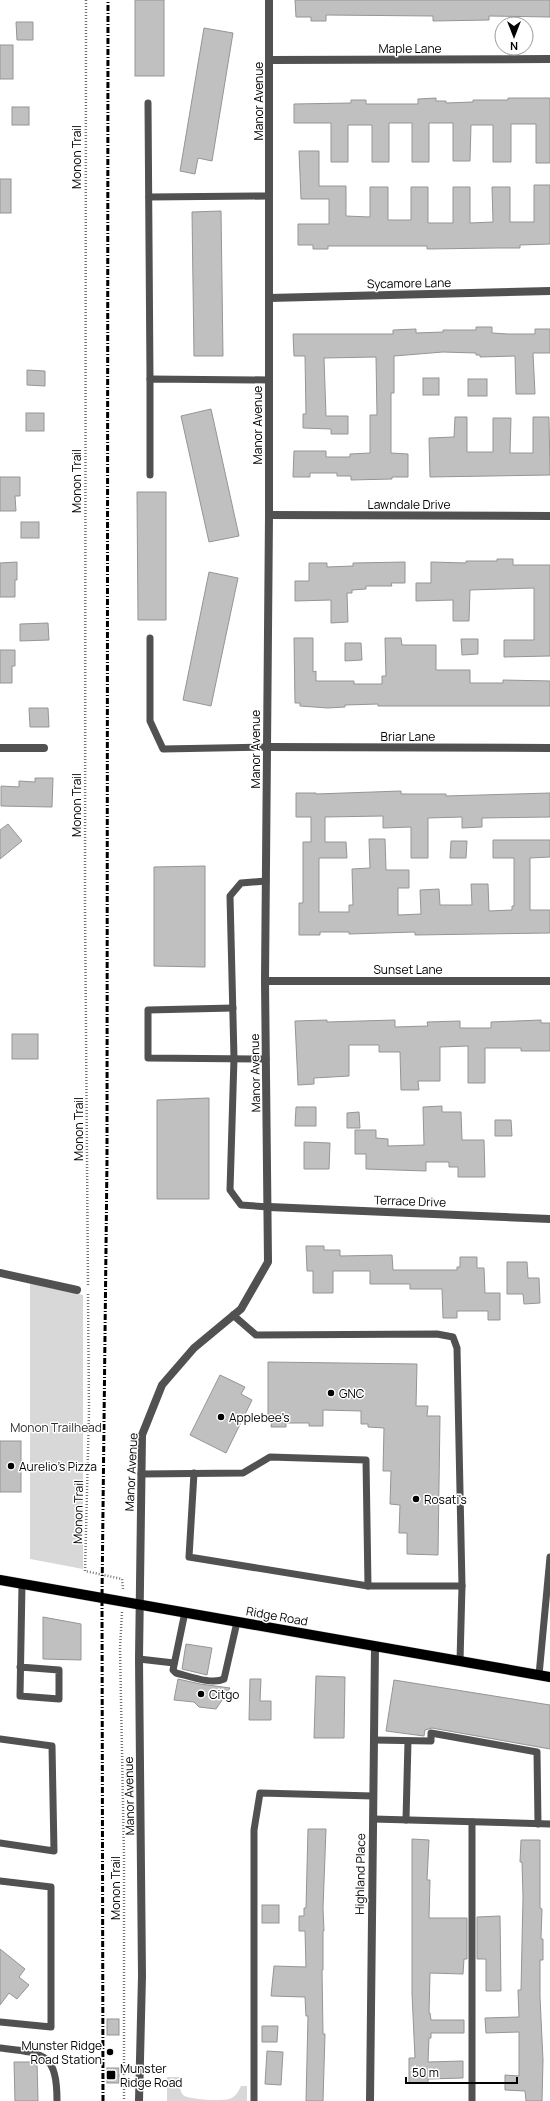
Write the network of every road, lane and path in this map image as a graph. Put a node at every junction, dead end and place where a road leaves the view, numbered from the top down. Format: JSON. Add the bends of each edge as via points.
{"nodes":[{"id":1,"x":86,"y":0,"type":"edge"},
{"id":2,"x":269,"y":0,"type":"edge"},
{"id":3,"x":550,"y":59,"type":"edge"},
{"id":4,"x":270,"y":60,"type":"junction"},
{"id":5,"x":148,"y":103,"type":"dead end"},
{"id":6,"x":269,"y":196,"type":"junction"},
{"id":7,"x":149,"y":197,"type":"junction"},
{"id":8,"x":550,"y":291,"type":"edge"},
{"id":9,"x":269,"y":298,"type":"junction"},
{"id":10,"x":150,"y":379,"type":"junction"},
{"id":11,"x":269,"y":380,"type":"junction"},
{"id":12,"x":150,"y":475,"type":"dead end"},
{"id":13,"x":269,"y":515,"type":"junction"},
{"id":14,"x":550,"y":516,"type":"edge"},
{"id":15,"x":150,"y":638,"type":"dead end"},
{"id":16,"x":267,"y":747,"type":"junction"},
{"id":17,"x":0,"y":748,"type":"edge"},
{"id":18,"x":44,"y":748,"type":"dead end"},
{"id":19,"x":550,"y":748,"type":"edge"},
{"id":20,"x":266,"y":881,"type":"junction"},
{"id":21,"x":265,"y":981,"type":"junction"},
{"id":22,"x":550,"y":981,"type":"edge"},
{"id":23,"x":233,"y":1008,"type":"junction"},
{"id":24,"x":234,"y":1058,"type":"junction"},
{"id":25,"x":266,"y":1059,"type":"junction"},
{"id":26,"x":269,"y":1207,"type":"junction"},
{"id":27,"x":550,"y":1219,"type":"edge"},
{"id":28,"x":0,"y":1274,"type":"edge"},
{"id":29,"x":77,"y":1290,"type":"dead end"},
{"id":30,"x":233,"y":1315,"type":"junction"},
{"id":31,"x":194,"y":1473,"type":"junction"},
{"id":32,"x":141,"y":1474,"type":"junction"},
{"id":33,"x":550,"y":1557,"type":"edge"},
{"id":34,"x":122,"y":1579,"type":"dead end"},
{"id":35,"x":0,"y":1580,"type":"edge"},
{"id":36,"x":22,"y":1584,"type":"junction"},
{"id":37,"x":368,"y":1586,"type":"junction"},
{"id":38,"x":462,"y":1586,"type":"junction"},
{"id":39,"x":140,"y":1604,"type":"junction"},
{"id":40,"x":185,"y":1612,"type":"junction"},
{"id":41,"x":237,"y":1622,"type":"junction"},
{"id":42,"x":121,"y":1628,"type":"dead end"},
{"id":43,"x":375,"y":1647,"type":"junction"},
{"id":44,"x":139,"y":1659,"type":"junction"},
{"id":45,"x":460,"y":1661,"type":"junction"},
{"id":46,"x":174,"y":1663,"type":"junction"},
{"id":47,"x":20,"y":1667,"type":"junction"},
{"id":48,"x":539,"y":1675,"type":"junction"},
{"id":49,"x":550,"y":1677,"type":"edge"},
{"id":50,"x":0,"y":1739,"type":"edge"},
{"id":51,"x":374,"y":1740,"type":"junction"},
{"id":52,"x":408,"y":1741,"type":"junction"},
{"id":53,"x":373,"y":1796,"type":"junction"},
{"id":54,"x":373,"y":1819,"type":"junction"},
{"id":55,"x":406,"y":1820,"type":"junction"},
{"id":56,"x":472,"y":1822,"type":"junction"},
{"id":57,"x":538,"y":1824,"type":"junction"},
{"id":58,"x":550,"y":1824,"type":"edge"},
{"id":59,"x":0,"y":1843,"type":"edge"},
{"id":60,"x":0,"y":1881,"type":"edge"},
{"id":61,"x":0,"y":2022,"type":"edge"},
{"id":62,"x":0,"y":2048,"type":"edge"},
{"id":63,"x":57,"y":2101,"type":"edge"},
{"id":64,"x":124,"y":2101,"type":"edge"},
{"id":65,"x":139,"y":2101,"type":"edge"},
{"id":66,"x":254,"y":2101,"type":"edge"},
{"id":67,"x":370,"y":2101,"type":"edge"},
{"id":68,"x":472,"y":2101,"type":"edge"}],
"edges":[{"from":1,"to":34,"type":"path","name":"Monon Trail","via":[[85,897],[89,1412],[85,1571]]},
{"from":2,"to":4,"type":"street","name":"Manor Avenue"},
{"from":3,"to":4,"type":"street","name":"Maple Lane"},
{"from":4,"to":6,"type":"street","name":"Manor Avenue"},
{"from":5,"to":7,"type":"lane"},
{"from":6,"to":7,"type":"lane"},
{"from":6,"to":9,"type":"street","name":"Manor Avenue"},
{"from":7,"to":10,"type":"lane"},
{"from":8,"to":9,"type":"street","name":"Sycamore Lane"},
{"from":9,"to":11,"type":"street","name":"Manor Avenue"},
{"from":10,"to":11,"type":"lane"},
{"from":10,"to":12,"type":"lane"},
{"from":11,"to":13,"type":"street","name":"Manor Avenue"},
{"from":13,"to":14,"type":"street","name":"Lawndale Drive"},
{"from":13,"to":16,"type":"street","name":"Manor Avenue"},
{"from":15,"to":16,"type":"lane","via":[[150,721],[163,749]]},
{"from":16,"to":19,"type":"street","name":"Briar Lane"},
{"from":16,"to":20,"type":"street","name":"Manor Avenue"},
{"from":17,"to":18,"type":"street"},
{"from":20,"to":21,"type":"street","name":"Manor Avenue"},
{"from":20,"to":23,"type":"lane","via":[[241,883],[230,896]]},
{"from":21,"to":22,"type":"street","name":"Sunset Lane"},
{"from":21,"to":25,"type":"street","name":"Manor Avenue"},
{"from":23,"to":24,"type":"lane"},
{"from":23,"to":24,"type":"lane","via":[[148,1010],[148,1058]]},
{"from":24,"to":25,"type":"lane"},
{"from":24,"to":26,"type":"lane","via":[[230,1190],[241,1205]]},
{"from":25,"to":26,"type":"street","name":"Manor Avenue"},
{"from":26,"to":27,"type":"street","name":"Terrace Drive"},
{"from":26,"to":30,"type":"street","name":"Manor Avenue","via":[[268,1262],[241,1309]]},
{"from":28,"to":29,"type":"street"},
{"from":30,"to":32,"type":"street","name":"Manor Avenue","via":[[194,1348],[162,1385],[142,1435]]},
{"from":30,"to":38,"type":"lane","via":[[256,1335],[437,1334],[453,1337],[457,1348]]},
{"from":31,"to":32,"type":"lane"},
{"from":31,"to":37,"type":"lane","via":[[189,1558]]},
{"from":31,"to":37,"type":"lane","via":[[243,1472],[270,1457],[366,1460]]},
{"from":32,"to":39,"type":"street","name":"Manor Avenue"},
{"from":33,"to":48,"type":"lane"},
{"from":35,"to":36,"type":"main road","name":"Ridge Road"},
{"from":36,"to":39,"type":"main road","name":"Ridge Road"},
{"from":36,"to":47,"type":"lane"},
{"from":37,"to":38,"type":"lane"},
{"from":38,"to":45,"type":"lane"},
{"from":39,"to":40,"type":"main road","name":"Ridge Road"},
{"from":39,"to":44,"type":"street","name":"Manor Avenue"},
{"from":40,"to":41,"type":"main road","name":"Ridge Road"},
{"from":40,"to":46,"type":"lane"},
{"from":41,"to":43,"type":"main road","name":"Ridge Road"},
{"from":41,"to":46,"type":"lane","via":[[224,1679],[219,1682],[176,1673],[173,1670]]},
{"from":42,"to":64,"type":"path","name":"Monon Trail"},
{"from":43,"to":45,"type":"main road","name":"Ridge Road"},
{"from":43,"to":51,"type":"street","name":"Highland Place"},
{"from":44,"to":46,"type":"lane"},
{"from":44,"to":65,"type":"street","name":"Manor Avenue","via":[[142,1976]]},
{"from":45,"to":48,"type":"main road","name":"Ridge Road"},
{"from":47,"to":47,"type":"lane","via":[[20,1696],[58,1699],[59,1670]]},
{"from":48,"to":49,"type":"main road","name":"Ridge Road"},
{"from":50,"to":59,"type":"lane","via":[[52,1746],[54,1851]]},
{"from":51,"to":52,"type":"lane"},
{"from":51,"to":53,"type":"street","name":"Highland Place"},
{"from":52,"to":55,"type":"lane"},
{"from":52,"to":57,"type":"lane","via":[[431,1741],[431,1733],[537,1752]]},
{"from":53,"to":54,"type":"street","name":"Highland Place"},
{"from":53,"to":66,"type":"lane","via":[[260,1793],[254,1830]]},
{"from":54,"to":55,"type":"lane"},
{"from":54,"to":67,"type":"street","name":"Highland Place"},
{"from":55,"to":56,"type":"lane"},
{"from":56,"to":57,"type":"lane"},
{"from":56,"to":68,"type":"lane"},
{"from":57,"to":58,"type":"lane"},
{"from":60,"to":61,"type":"lane","via":[[51,1887],[51,2027]]},
{"from":62,"to":63,"type":"lane","via":[[32,2052],[46,2057],[52,2065],[57,2081]]}]}
